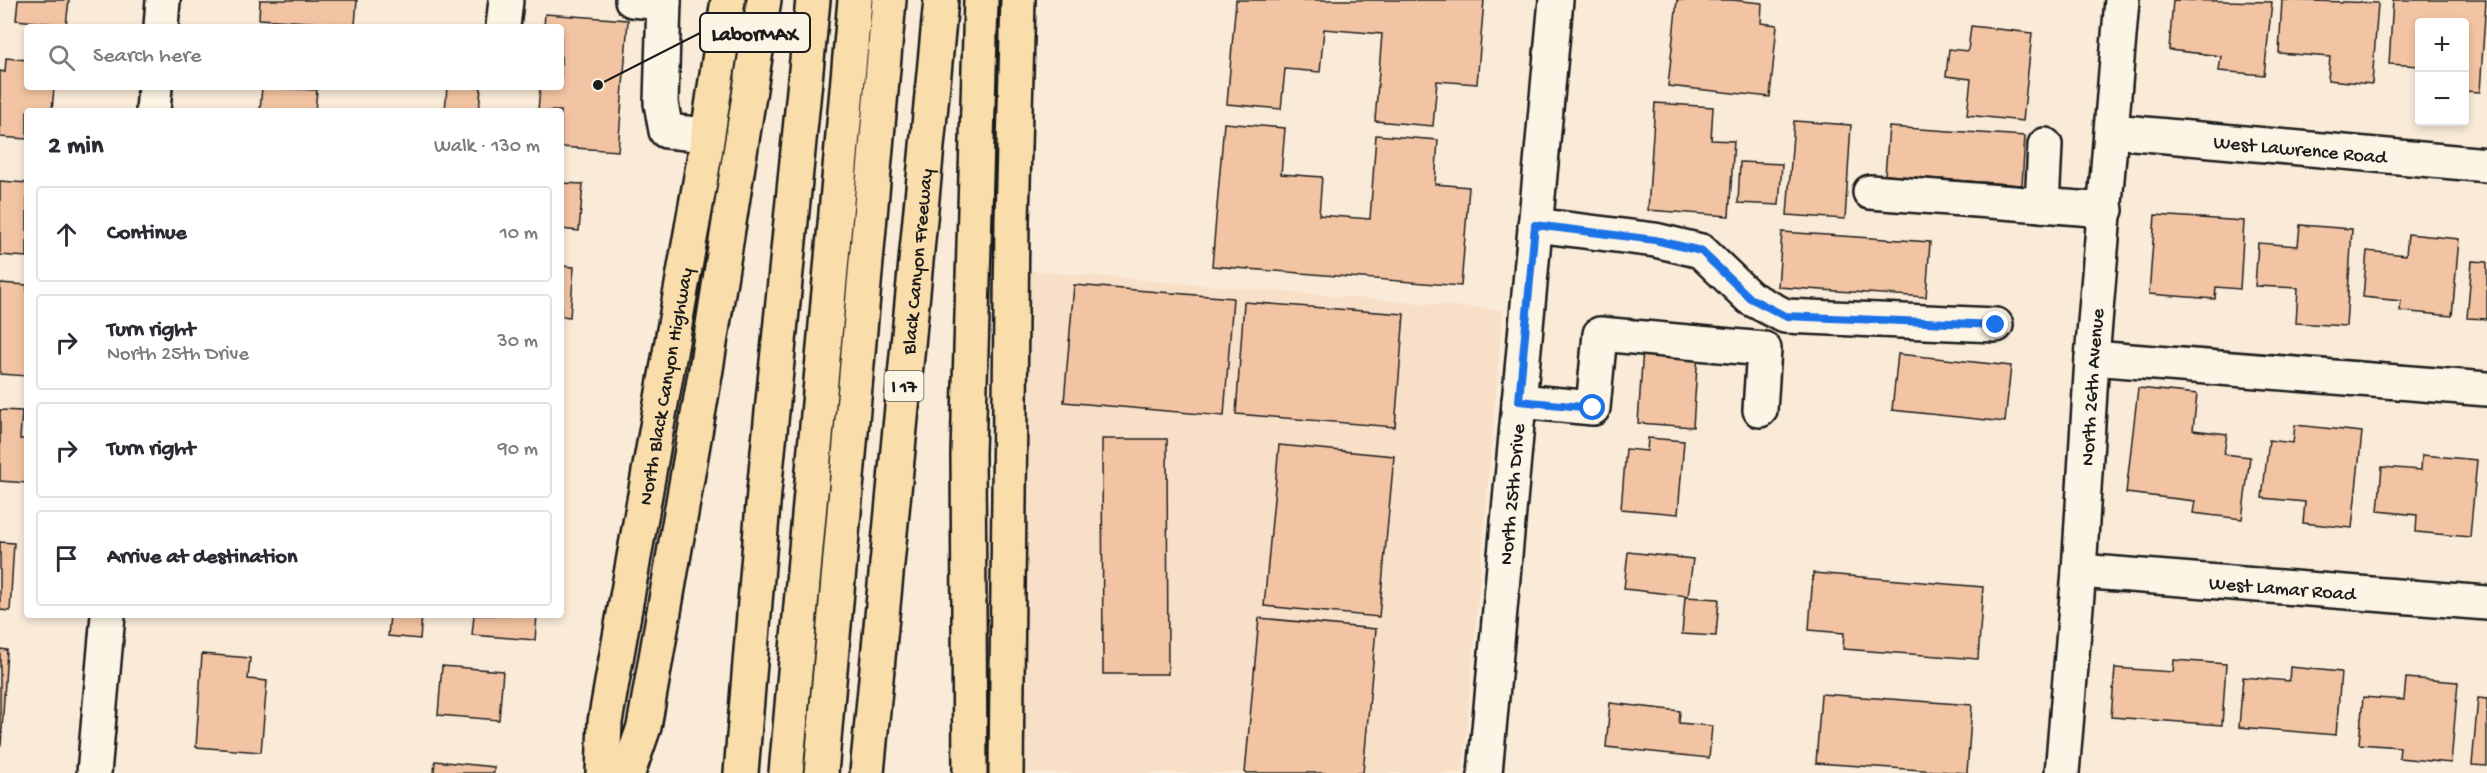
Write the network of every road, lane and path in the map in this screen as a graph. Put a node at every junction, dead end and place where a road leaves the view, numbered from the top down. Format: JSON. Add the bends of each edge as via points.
{"nodes":[{"id":1,"x":163,"y":0,"type":"edge"},
{"id":2,"x":506,"y":0,"type":"edge"},
{"id":3,"x":632,"y":0,"type":"edge"},
{"id":4,"x":728,"y":0,"type":"edge"},
{"id":5,"x":764,"y":0,"type":"edge"},
{"id":6,"x":813,"y":0,"type":"edge"},
{"id":7,"x":855,"y":0,"type":"edge"},
{"id":8,"x":889,"y":0,"type":"edge"},
{"id":9,"x":941,"y":0,"type":"edge"},
{"id":10,"x":981,"y":0,"type":"edge"},
{"id":11,"x":1018,"y":0,"type":"edge"},
{"id":12,"x":1556,"y":0,"type":"edge"},
{"id":13,"x":2122,"y":0,"type":"edge"},
{"id":14,"x":664,"y":2,"type":"edge"},
{"id":15,"x":161,"y":24,"type":"edge"},
{"id":16,"x":503,"y":24,"type":"edge"},
{"id":17,"x":155,"y":90,"type":"edge"},
{"id":18,"x":153,"y":108,"type":"edge"},
{"id":19,"x":2112,"y":131,"type":"junction"},
{"id":20,"x":707,"y":135,"type":"junction"},
{"id":21,"x":2045,"y":145,"type":"dead end"},
{"id":22,"x":2487,"y":165,"type":"edge"},
{"id":23,"x":1870,"y":192,"type":"dead end"},
{"id":24,"x":2042,"y":205,"type":"junction"},
{"id":25,"x":2106,"y":210,"type":"junction"},
{"id":26,"x":1535,"y":225,"type":"junction"},
{"id":27,"x":1996,"y":325,"type":"dead end"},
{"id":28,"x":2092,"y":358,"type":"junction"},
{"id":29,"x":2487,"y":389,"type":"edge"},
{"id":30,"x":1519,"y":401,"type":"junction"},
{"id":31,"x":1760,"y":410,"type":"dead end"},
{"id":32,"x":2079,"y":571,"type":"junction"},
{"id":33,"x":2487,"y":603,"type":"edge"},
{"id":34,"x":108,"y":618,"type":"edge"},
{"id":35,"x":94,"y":773,"type":"edge"},
{"id":36,"x":603,"y":773,"type":"edge"},
{"id":37,"x":628,"y":773,"type":"edge"},
{"id":38,"x":741,"y":773,"type":"edge"},
{"id":39,"x":786,"y":773,"type":"edge"},
{"id":40,"x":821,"y":773,"type":"edge"},
{"id":41,"x":867,"y":773,"type":"edge"},
{"id":42,"x":970,"y":773,"type":"edge"},
{"id":43,"x":1006,"y":773,"type":"edge"},
{"id":44,"x":1485,"y":773,"type":"edge"},
{"id":45,"x":2062,"y":773,"type":"edge"}],
"edges":[{"from":1,"to":15,"type":"street"},
{"from":2,"to":16,"type":"street"},
{"from":3,"to":14,"type":"street"},
{"from":4,"to":20,"type":"main road","name":"North Black Canyon Highway"},
{"from":5,"to":37,"type":"main road","via":[[708,358],[644,727]]},
{"from":6,"to":38,"type":"main road","via":[[764,492]]},
{"from":7,"to":39,"type":"main road"},
{"from":8,"to":40,"type":"main road"},
{"from":9,"to":41,"type":"main road","name":"Black Canyon Freeway","number":"I 17"},
{"from":10,"to":42,"type":"main road","via":[[968,454]]},
{"from":11,"to":43,"type":"main road"},
{"from":12,"to":26,"type":"street","name":"North 25th Drive"},
{"from":13,"to":19,"type":"street","name":"North 26th Avenue"},
{"from":14,"to":20,"type":"street","via":[[661,103],[666,131]]},
{"from":17,"to":18,"type":"street"},
{"from":19,"to":22,"type":"street","name":"West Lawrence Road"},
{"from":19,"to":25,"type":"street","name":"North 26th Avenue"},
{"from":20,"to":36,"type":"main road","name":"North Black Canyon Highway","via":[[605,722]]},
{"from":21,"to":24,"type":"street"},
{"from":23,"to":24,"type":"street"},
{"from":24,"to":25,"type":"street"},
{"from":25,"to":28,"type":"street","name":"North 26th Avenue"},
{"from":26,"to":27,"type":"street","via":[[1655,240],[1701,251],[1750,298],[1785,316]]},
{"from":26,"to":30,"type":"street","name":"North 25th Drive"},
{"from":28,"to":29,"type":"street"},
{"from":28,"to":32,"type":"street","name":"North 26th Avenue"},
{"from":30,"to":31,"type":"street","via":[[1593,408],[1600,334],[1764,349]]},
{"from":30,"to":44,"type":"street","name":"North 25th Drive"},
{"from":32,"to":33,"type":"street","name":"West Lamar Road"},
{"from":32,"to":45,"type":"street","name":"North 26th Avenue"},
{"from":34,"to":35,"type":"street"}]}
